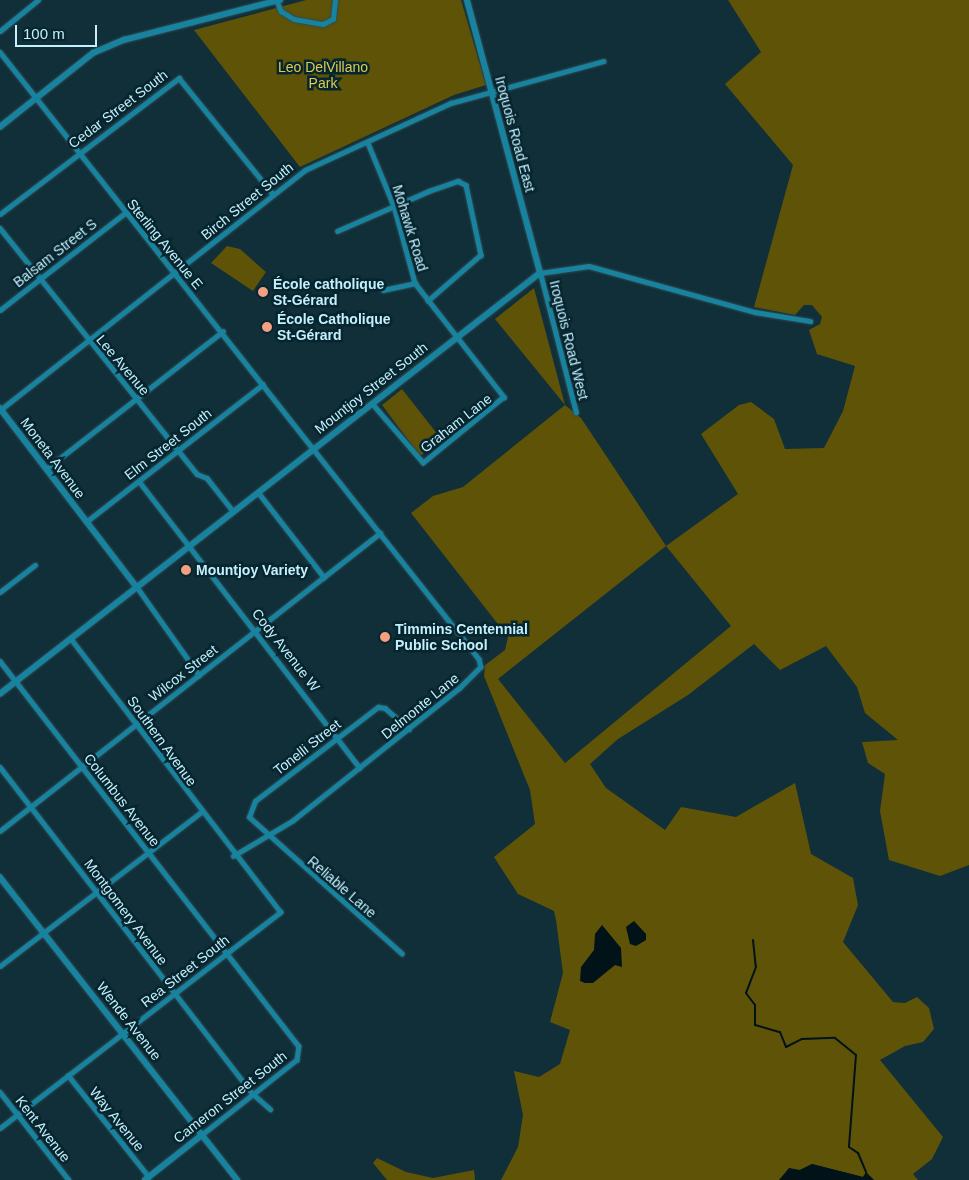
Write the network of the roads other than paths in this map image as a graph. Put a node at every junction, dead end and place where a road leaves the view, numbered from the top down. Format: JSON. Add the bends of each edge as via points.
{"nodes":[{"id":1,"x":38,"y":0,"type":"edge"},
{"id":2,"x":279,"y":0,"type":"edge"},
{"id":3,"x":335,"y":0,"type":"edge"},
{"id":4,"x":467,"y":0,"type":"edge"},
{"id":5,"x":0,"y":31,"type":"edge"},
{"id":6,"x":0,"y":52,"type":"edge"},
{"id":7,"x":603,"y":61,"type":"dead end"},
{"id":8,"x":490,"y":90,"type":"junction"},
{"id":9,"x":36,"y":98,"type":"junction"},
{"id":10,"x":0,"y":127,"type":"edge"},
{"id":11,"x":368,"y":143,"type":"junction"},
{"id":12,"x":78,"y":153,"type":"junction"},
{"id":13,"x":272,"y":194,"type":"junction"},
{"id":14,"x":394,"y":206,"type":"junction"},
{"id":15,"x":125,"y":213,"type":"junction"},
{"id":16,"x":0,"y":214,"type":"edge"},
{"id":17,"x":0,"y":228,"type":"edge"},
{"id":18,"x":337,"y":231,"type":"dead end"},
{"id":19,"x":540,"y":274,"type":"junction"},
{"id":20,"x":172,"y":276,"type":"junction"},
{"id":21,"x":40,"y":279,"type":"junction"},
{"id":22,"x":415,"y":283,"type":"junction"},
{"id":23,"x":383,"y":290,"type":"dead end"},
{"id":24,"x":428,"y":301,"type":"junction"},
{"id":25,"x":0,"y":310,"type":"edge"},
{"id":26,"x":810,"y":321,"type":"dead end"},
{"id":27,"x":223,"y":331,"type":"junction"},
{"id":28,"x":457,"y":338,"type":"junction"},
{"id":29,"x":88,"y":340,"type":"junction"},
{"id":30,"x":263,"y":384,"type":"junction"},
{"id":31,"x":138,"y":398,"type":"junction"},
{"id":32,"x":372,"y":404,"type":"junction"},
{"id":33,"x":0,"y":409,"type":"edge"},
{"id":34,"x":576,"y":413,"type":"dead end"},
{"id":35,"x":314,"y":449,"type":"junction"},
{"id":36,"x":178,"y":451,"type":"junction"},
{"id":37,"x":46,"y":469,"type":"junction"},
{"id":38,"x":139,"y":481,"type":"junction"},
{"id":39,"x":258,"y":492,"type":"junction"},
{"id":40,"x":233,"y":511,"type":"junction"},
{"id":41,"x":86,"y":522,"type":"junction"},
{"id":42,"x":380,"y":533,"type":"junction"},
{"id":43,"x":191,"y":547,"type":"junction"},
{"id":44,"x":35,"y":565,"type":"dead end"},
{"id":45,"x":324,"y":577,"type":"junction"},
{"id":46,"x":138,"y":587,"type":"junction"},
{"id":47,"x":0,"y":592,"type":"edge"},
{"id":48,"x":256,"y":630,"type":"junction"},
{"id":49,"x":71,"y":640,"type":"junction"},
{"id":50,"x":0,"y":662,"type":"edge"},
{"id":51,"x":199,"y":675,"type":"junction"},
{"id":52,"x":16,"y":682,"type":"junction"},
{"id":53,"x":0,"y":694,"type":"edge"},
{"id":54,"x":136,"y":724,"type":"junction"},
{"id":55,"x":409,"y":729,"type":"junction"},
{"id":56,"x":339,"y":736,"type":"junction"},
{"id":57,"x":0,"y":767,"type":"edge"},
{"id":58,"x":81,"y":767,"type":"junction"},
{"id":59,"x":360,"y":768,"type":"junction"},
{"id":60,"x":31,"y":807,"type":"junction"},
{"id":61,"x":200,"y":812,"type":"junction"},
{"id":62,"x":0,"y":831,"type":"edge"},
{"id":63,"x":268,"y":837,"type":"junction"},
{"id":64,"x":149,"y":853,"type":"junction"},
{"id":65,"x":234,"y":856,"type":"junction"},
{"id":66,"x":0,"y":877,"type":"edge"},
{"id":67,"x":98,"y":894,"type":"junction"},
{"id":68,"x":46,"y":935,"type":"junction"},
{"id":69,"x":227,"y":951,"type":"junction"},
{"id":70,"x":402,"y":954,"type":"dead end"},
{"id":71,"x":0,"y":966,"type":"edge"},
{"id":72,"x":175,"y":994,"type":"junction"},
{"id":73,"x":122,"y":1034,"type":"junction"},
{"id":74,"x":68,"y":1075,"type":"junction"},
{"id":75,"x":0,"y":1092,"type":"edge"},
{"id":76,"x":253,"y":1094,"type":"junction"},
{"id":77,"x":270,"y":1109,"type":"dead end"},
{"id":78,"x":18,"y":1114,"type":"junction"},
{"id":79,"x":0,"y":1128,"type":"edge"},
{"id":80,"x":202,"y":1135,"type":"junction"},
{"id":81,"x":147,"y":1178,"type":"edge"},
{"id":82,"x":69,"y":1180,"type":"edge"},
{"id":83,"x":238,"y":1180,"type":"edge"}],
"edges":[{"from":1,"to":5,"type":"street"},
{"from":2,"to":3,"type":"street","via":[[281,11],[294,19],[323,24],[333,19]]},
{"from":2,"to":9,"type":"street","via":[[93,53]]},
{"from":4,"to":8,"type":"street","name":"Iroquois Road East"},
{"from":6,"to":9,"type":"street","name":"Sterling Avenue E"},
{"from":7,"to":8,"type":"street","name":"Birch Street South"},
{"from":8,"to":11,"type":"street","name":"Birch Street South"},
{"from":8,"to":19,"type":"street","name":"Iroquois Road East"},
{"from":9,"to":10,"type":"street"},
{"from":9,"to":12,"type":"street","name":"Sterling Avenue E"},
{"from":11,"to":13,"type":"street","name":"Birch Street South","via":[[305,170]]},
{"from":11,"to":14,"type":"street","name":"Mohawk Road"},
{"from":12,"to":13,"type":"street","name":"Cedar Street South","via":[[179,78]]},
{"from":12,"to":15,"type":"street","name":"Sterling Avenue E"},
{"from":12,"to":16,"type":"street","name":"Cedar Street South"},
{"from":13,"to":20,"type":"street","name":"Birch Street South"},
{"from":14,"to":18,"type":"street"},
{"from":14,"to":22,"type":"street","name":"Mohawk Road"},
{"from":14,"to":24,"type":"street","via":[[458,180],[466,184],[481,255]]},
{"from":15,"to":20,"type":"street","name":"Sterling Avenue E"},
{"from":15,"to":21,"type":"street","name":"Balsam Street S"},
{"from":17,"to":21,"type":"street","name":"Lee Avenue"},
{"from":19,"to":26,"type":"street","name":"Mountjoy Street South","via":[[589,266],[755,312]]},
{"from":19,"to":28,"type":"street","name":"Mountjoy Street South"},
{"from":19,"to":34,"type":"street","name":"Iroquois Road West"},
{"from":20,"to":27,"type":"street","name":"Sterling Avenue E"},
{"from":20,"to":29,"type":"street","name":"Birch Street South"},
{"from":21,"to":25,"type":"street","name":"Balsam Street S"},
{"from":21,"to":29,"type":"street","name":"Lee Avenue"},
{"from":22,"to":23,"type":"street"},
{"from":22,"to":24,"type":"street","name":"Mohawk Road"},
{"from":24,"to":28,"type":"street","name":"Mohawk Road"},
{"from":27,"to":30,"type":"street","name":"Sterling Avenue E"},
{"from":27,"to":31,"type":"street"},
{"from":28,"to":32,"type":"street","name":"Mountjoy Street South"},
{"from":28,"to":32,"type":"street","name":"Graham Lane","via":[[504,397],[430,459],[419,462]]},
{"from":29,"to":31,"type":"street","name":"Lee Avenue"},
{"from":29,"to":33,"type":"street","name":"Birch Street South"},
{"from":30,"to":35,"type":"street","name":"Sterling Avenue E"},
{"from":30,"to":36,"type":"street","name":"Elm Street South"},
{"from":31,"to":36,"type":"street","name":"Lee Avenue"},
{"from":31,"to":37,"type":"street"},
{"from":32,"to":35,"type":"street","name":"Mountjoy Street South"},
{"from":33,"to":37,"type":"street","name":"Moneta Avenue"},
{"from":35,"to":39,"type":"street","name":"Mountjoy Street South"},
{"from":35,"to":42,"type":"street","name":"Sterling Avenue E"},
{"from":36,"to":38,"type":"street","name":"Elm Street South"},
{"from":36,"to":40,"type":"street","name":"Lee Avenue"},
{"from":37,"to":41,"type":"street","name":"Moneta Avenue"},
{"from":38,"to":41,"type":"street","name":"Elm Street South"},
{"from":38,"to":43,"type":"street","name":"Cody Avenue W"},
{"from":39,"to":40,"type":"street","name":"Mountjoy Street South"},
{"from":39,"to":45,"type":"street"},
{"from":40,"to":43,"type":"street","name":"Mountjoy Street South"},
{"from":41,"to":46,"type":"street","name":"Moneta Avenue"},
{"from":42,"to":45,"type":"street","name":"Wilcox Street"},
{"from":42,"to":55,"type":"street","name":"Delmonte Lane","via":[[481,667]]},
{"from":43,"to":46,"type":"street","name":"Mountjoy Street South"},
{"from":43,"to":48,"type":"street","name":"Cody Avenue W"},
{"from":44,"to":47,"type":"street"},
{"from":45,"to":48,"type":"street","name":"Wilcox Street"},
{"from":46,"to":49,"type":"street","name":"Mountjoy Street South"},
{"from":46,"to":51,"type":"street"},
{"from":48,"to":51,"type":"street","name":"Wilcox Street"},
{"from":48,"to":56,"type":"street","name":"Cody Avenue W"},
{"from":49,"to":52,"type":"street","name":"Mountjoy Street South"},
{"from":49,"to":54,"type":"street","name":"Southern Avenue"},
{"from":50,"to":52,"type":"street","name":"Columbus Avenue"},
{"from":51,"to":54,"type":"street","name":"Wilcox Street"},
{"from":52,"to":53,"type":"street","name":"Mountjoy Street South"},
{"from":52,"to":58,"type":"street","name":"Columbus Avenue"},
{"from":54,"to":58,"type":"street","name":"Wilcox Street"},
{"from":54,"to":61,"type":"street","name":"Southern Avenue"},
{"from":55,"to":56,"type":"street","name":"Tonelli Street","via":[[385,708],[378,708]]},
{"from":55,"to":59,"type":"street","name":"Delmonte Lane"},
{"from":56,"to":59,"type":"street","name":"Cody Avenue W"},
{"from":56,"to":63,"type":"street","name":"Tonelli Street","via":[[255,801],[249,817]]},
{"from":57,"to":60,"type":"street","name":"Montgomery Avenue"},
{"from":58,"to":60,"type":"street","name":"Wilcox Street"},
{"from":58,"to":64,"type":"street","name":"Columbus Avenue"},
{"from":59,"to":63,"type":"street","name":"Delmonte Lane"},
{"from":60,"to":62,"type":"street","name":"Wilcox Street"},
{"from":60,"to":67,"type":"street","name":"Montgomery Avenue"},
{"from":61,"to":64,"type":"street"},
{"from":61,"to":65,"type":"street","name":"Southern Avenue"},
{"from":63,"to":65,"type":"street","name":"Delmonte Lane"},
{"from":63,"to":70,"type":"street","name":"Reliable Lane"},
{"from":64,"to":67,"type":"street"},
{"from":64,"to":69,"type":"street","name":"Columbus Avenue"},
{"from":65,"to":69,"type":"street","name":"Rea Street South","via":[[280,912]]},
{"from":66,"to":68,"type":"street","name":"Wende Avenue"},
{"from":67,"to":68,"type":"street"},
{"from":67,"to":72,"type":"street","name":"Montgomery Avenue"},
{"from":68,"to":71,"type":"street"},
{"from":68,"to":73,"type":"street","name":"Wende Avenue"},
{"from":69,"to":72,"type":"street","name":"Rea Street South"},
{"from":69,"to":76,"type":"street","name":"Cameron Street South","via":[[299,1046],[297,1060]]},
{"from":72,"to":73,"type":"street","name":"Rea Street South"},
{"from":72,"to":76,"type":"street","name":"Montgomery Avenue"},
{"from":73,"to":74,"type":"street","name":"Rea Street South"},
{"from":73,"to":80,"type":"street","name":"Wende Avenue"},
{"from":74,"to":78,"type":"street","name":"Rea Street South"},
{"from":74,"to":81,"type":"street","name":"Way Avenue"},
{"from":75,"to":78,"type":"street","name":"Kent Avenue"},
{"from":76,"to":77,"type":"street","name":"Montgomery Avenue"},
{"from":76,"to":80,"type":"street","name":"Cameron Street South"},
{"from":78,"to":79,"type":"street","name":"Rea Street South"},
{"from":78,"to":82,"type":"street","name":"Kent Avenue"},
{"from":80,"to":81,"type":"street","name":"Cameron Street South"},
{"from":80,"to":83,"type":"street","name":"Wende Avenue"}]}
